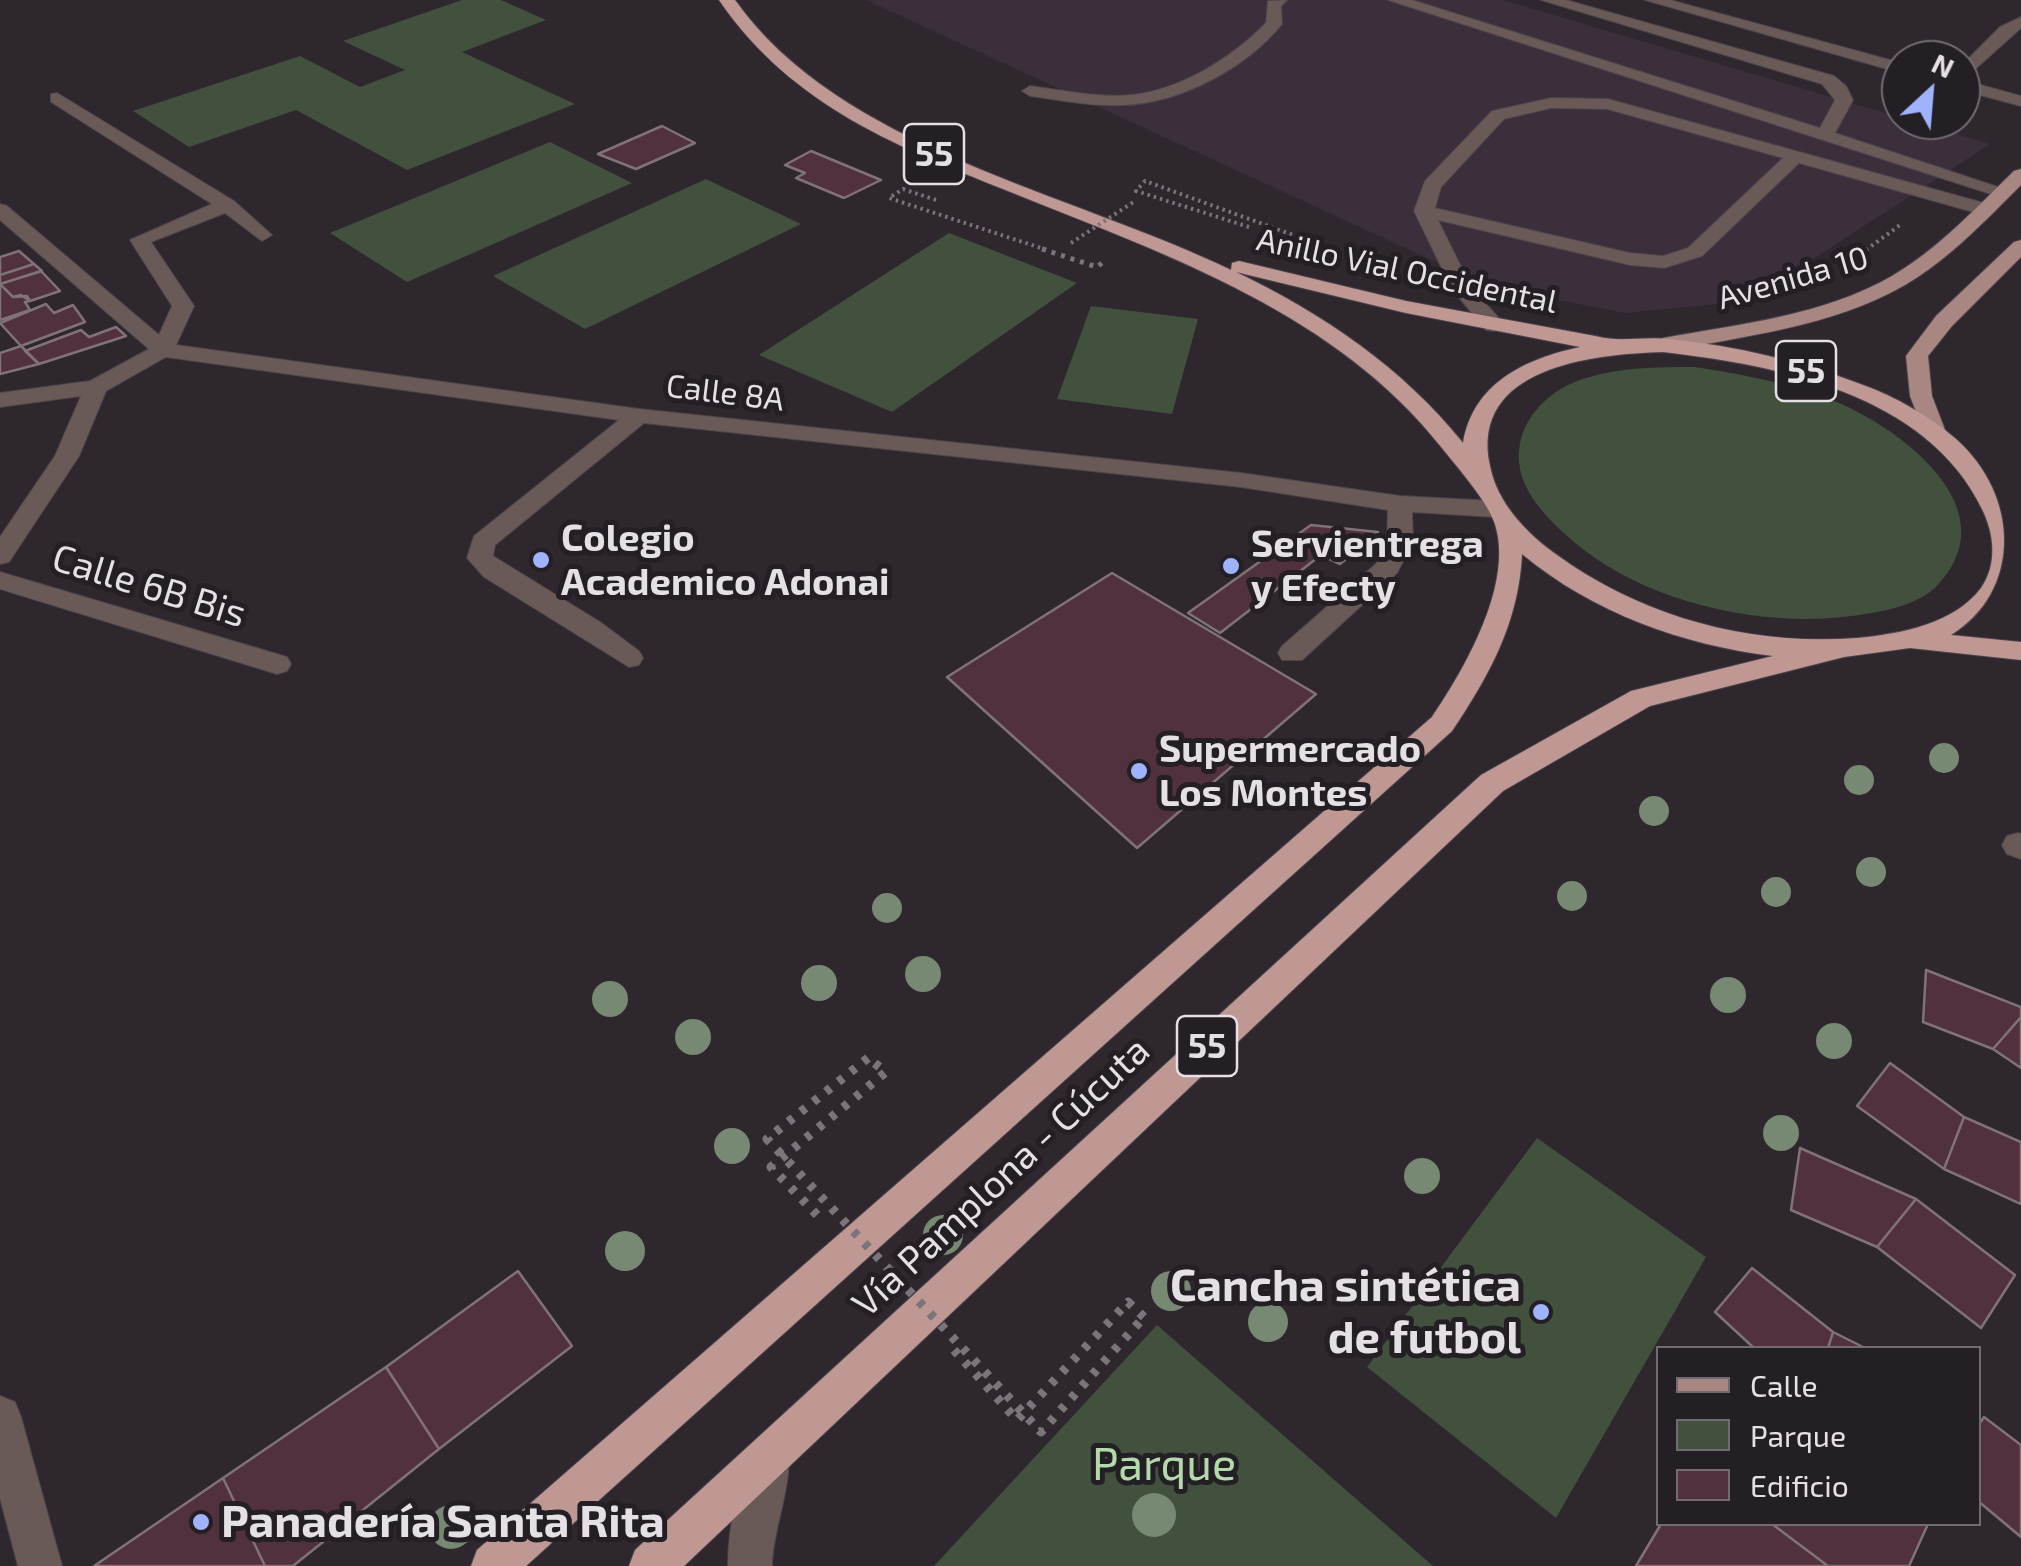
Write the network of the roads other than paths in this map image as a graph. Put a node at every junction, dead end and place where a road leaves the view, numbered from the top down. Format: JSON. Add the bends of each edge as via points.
{"nodes":[{"id":1,"x":726,"y":0,"type":"edge"},
{"id":2,"x":1279,"y":0,"type":"edge"},
{"id":3,"x":1396,"y":0,"type":"edge"},
{"id":4,"x":1548,"y":0,"type":"edge"},
{"id":5,"x":1652,"y":0,"type":"edge"},
{"id":6,"x":2021,"y":22,"type":"edge"},
{"id":7,"x":1981,"y":56,"type":"edge"},
{"id":8,"x":1881,"y":63,"type":"edge"},
{"id":9,"x":1981,"y":90,"type":"edge"},
{"id":10,"x":1030,"y":91,"type":"dead end"},
{"id":11,"x":57,"y":98,"type":"dead end"},
{"id":12,"x":2021,"y":101,"type":"edge"},
{"id":13,"x":1826,"y":134,"type":"junction"},
{"id":14,"x":1797,"y":155,"type":"junction"},
{"id":15,"x":2021,"y":175,"type":"edge"},
{"id":16,"x":2004,"y":192,"type":"junction"},
{"id":17,"x":226,"y":206,"type":"junction"},
{"id":18,"x":0,"y":210,"type":"edge"},
{"id":19,"x":1984,"y":210,"type":"junction"},
{"id":20,"x":1424,"y":211,"type":"junction"},
{"id":21,"x":262,"y":235,"type":"dead end"},
{"id":22,"x":2021,"y":246,"type":"edge"},
{"id":23,"x":1178,"y":253,"type":"junction"},
{"id":24,"x":1494,"y":325,"type":"junction"},
{"id":25,"x":1664,"y":345,"type":"junction"},
{"id":26,"x":1623,"y":346,"type":"junction"},
{"id":27,"x":163,"y":350,"type":"junction"},
{"id":28,"x":96,"y":387,"type":"junction"},
{"id":29,"x":0,"y":400,"type":"edge"},
{"id":30,"x":639,"y":416,"type":"junction"},
{"id":31,"x":1935,"y":435,"type":"junction"},
{"id":32,"x":1972,"y":469,"type":"junction"},
{"id":33,"x":1478,"y":477,"type":"junction"},
{"id":34,"x":2021,"y":495,"type":"edge"},
{"id":35,"x":1400,"y":504,"type":"junction"},
{"id":36,"x":1502,"y":518,"type":"junction"},
{"id":37,"x":0,"y":556,"type":"edge"},
{"id":38,"x":0,"y":580,"type":"edge"},
{"id":39,"x":1910,"y":640,"type":"junction"},
{"id":40,"x":1836,"y":650,"type":"junction"},
{"id":41,"x":2021,"y":651,"type":"edge"},
{"id":42,"x":1292,"y":652,"type":"dead end"},
{"id":43,"x":629,"y":658,"type":"dead end"},
{"id":44,"x":277,"y":664,"type":"dead end"},
{"id":45,"x":0,"y":1418,"type":"edge"},
{"id":46,"x":771,"y":1454,"type":"junction"},
{"id":47,"x":40,"y":1566,"type":"edge"},
{"id":48,"x":493,"y":1566,"type":"edge"},
{"id":49,"x":651,"y":1566,"type":"edge"},
{"id":50,"x":750,"y":1566,"type":"edge"}],
"edges":[{"from":1,"to":23,"type":"highway","name":"Anillo Vial Occidental","number":"55","via":[[778,62],[887,132]]},
{"from":2,"to":10,"type":"street","via":[[1272,4],[1274,24],[1260,41],[1161,93],[1131,100]]},
{"from":3,"to":13,"type":"street"},
{"from":4,"to":13,"type":"street","via":[[1828,80],[1844,100]]},
{"from":5,"to":8,"type":"street"},
{"from":6,"to":7,"type":"street"},
{"from":9,"to":12,"type":"street"},
{"from":11,"to":17,"type":"street"},
{"from":13,"to":16,"type":"street"},
{"from":14,"to":19,"type":"street"},
{"from":14,"to":20,"type":"street","via":[[1695,252],[1664,262]]},
{"from":14,"to":20,"type":"street","via":[[1608,104],[1551,103],[1498,116],[1432,185]]},
{"from":15,"to":16,"type":"main road","name":"Avenida 10"},
{"from":16,"to":19,"type":"main road","name":"Avenida 10"},
{"from":17,"to":21,"type":"street"},
{"from":17,"to":27,"type":"street","via":[[140,240],[183,306]]},
{"from":18,"to":27,"type":"street"},
{"from":19,"to":25,"type":"main road","name":"Avenida 10","via":[[1922,265],[1870,294]]},
{"from":20,"to":24,"type":"street","via":[[1462,289]]},
{"from":22,"to":31,"type":"main road","via":[[1944,320],[1918,356],[1921,396]]},
{"from":23,"to":24,"type":"highway","name":"Anillo Vial Occidental","number":"55"},
{"from":23,"to":33,"type":"highway","name":"Anillo Vial Occidental","number":"55","via":[[1301,313],[1358,353],[1409,392]]},
{"from":24,"to":26,"type":"highway","name":"Anillo Vial Occidental","number":"55"},
{"from":25,"to":26,"type":"highway","number":"55"},
{"from":25,"to":31,"type":"highway","number":"55","via":[[1721,350],[1816,374],[1889,405]]},
{"from":26,"to":33,"type":"highway","number":"55","via":[[1546,363],[1492,398],[1475,434]]},
{"from":27,"to":28,"type":"street"},
{"from":27,"to":30,"type":"street","name":"Calle 8A"},
{"from":28,"to":29,"type":"street"},
{"from":28,"to":37,"type":"street","via":[[67,456]]},
{"from":30,"to":35,"type":"street","name":"Calle 8A","via":[[1241,480]]},
{"from":30,"to":43,"type":"street","via":[[483,542],[480,558]]},
{"from":31,"to":32,"type":"highway","number":"55"},
{"from":32,"to":34,"type":"highway","number":"55"},
{"from":32,"to":39,"type":"highway","number":"55","via":[[1996,503],[2006,537],[2004,569],[1986,598],[1955,623]]},
{"from":33,"to":36,"type":"highway","number":"55"},
{"from":35,"to":36,"type":"street","name":"Calle 8A"},
{"from":35,"to":42,"type":"street","via":[[1400,542],[1388,566]]},
{"from":36,"to":40,"type":"highway","number":"55","via":[[1560,570],[1647,616],[1741,641]]},
{"from":36,"to":48,"type":"highway","name":"Vía Pamplona - Cúcuta","number":"55","via":[[1512,569],[1502,613],[1478,672],[1442,724]]},
{"from":38,"to":44,"type":"street","name":"Calle 6B Bis"},
{"from":39,"to":40,"type":"highway","number":"55"},
{"from":39,"to":41,"type":"highway","number":"55"},
{"from":40,"to":46,"type":"highway","name":"Vía Pamplona - Cúcuta","number":"55","via":[[1641,698],[1492,783]]},
{"from":45,"to":47,"type":"street"},
{"from":46,"to":49,"type":"highway","name":"Vía Pamplona - Cúcuta","number":"55"},
{"from":46,"to":50,"type":"street"}]}
